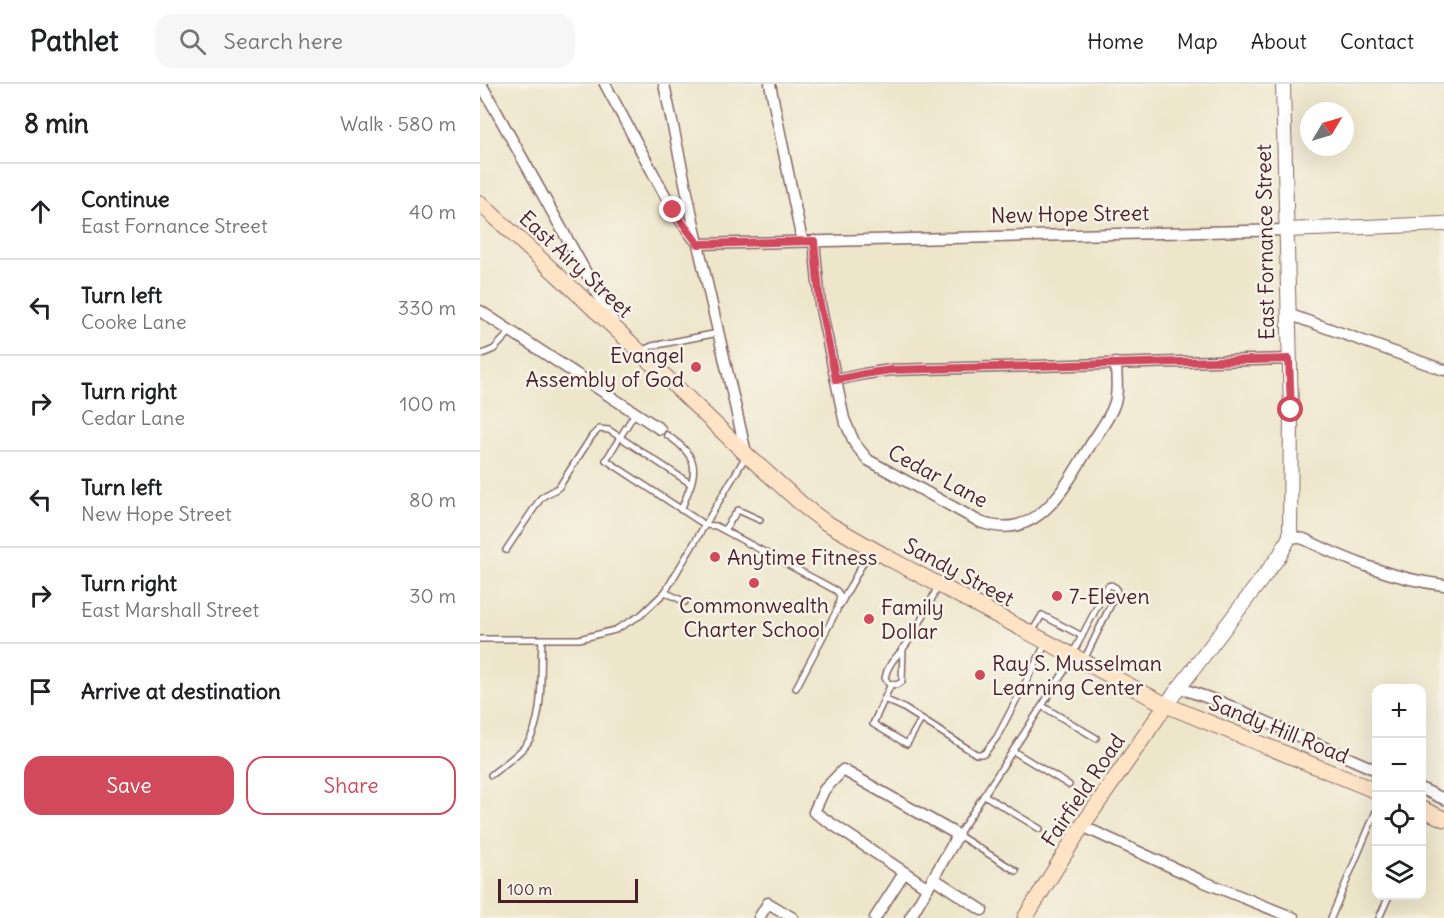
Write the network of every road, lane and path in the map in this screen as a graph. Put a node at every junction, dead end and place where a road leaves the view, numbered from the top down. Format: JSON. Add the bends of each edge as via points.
{"nodes":[{"id":1,"x":482,"y":84,"type":"edge"},
{"id":2,"x":605,"y":84,"type":"edge"},
{"id":3,"x":664,"y":84,"type":"edge"},
{"id":4,"x":770,"y":84,"type":"edge"},
{"id":5,"x":1283,"y":84,"type":"edge"},
{"id":6,"x":480,"y":203,"type":"edge"},
{"id":7,"x":1444,"y":225,"type":"edge"},
{"id":8,"x":1286,"y":230,"type":"junction"},
{"id":9,"x":802,"y":241,"type":"junction"},
{"id":10,"x":814,"y":241,"type":"junction"},
{"id":11,"x":698,"y":244,"type":"junction"},
{"id":12,"x":480,"y":310,"type":"edge"},
{"id":13,"x":1288,"y":314,"type":"junction"},
{"id":14,"x":511,"y":331,"type":"junction"},
{"id":15,"x":619,"y":332,"type":"junction"},
{"id":16,"x":718,"y":333,"type":"junction"},
{"id":17,"x":640,"y":352,"type":"junction"},
{"id":18,"x":480,"y":355,"type":"edge"},
{"id":19,"x":1289,"y":359,"type":"junction"},
{"id":20,"x":1116,"y":363,"type":"junction"},
{"id":21,"x":1444,"y":370,"type":"edge"},
{"id":22,"x":836,"y":380,"type":"junction"},
{"id":23,"x":636,"y":411,"type":"junction"},
{"id":24,"x":664,"y":432,"type":"joint"},
{"id":25,"x":621,"y":437,"type":"junction"},
{"id":26,"x":747,"y":455,"type":"junction"},
{"id":27,"x":691,"y":483,"type":"junction"},
{"id":28,"x":681,"y":510,"type":"junction"},
{"id":29,"x":760,"y":520,"type":"dead end"},
{"id":30,"x":705,"y":525,"type":"junction"},
{"id":31,"x":724,"y":530,"type":"junction"},
{"id":32,"x":1290,"y":536,"type":"junction"},
{"id":33,"x":870,"y":548,"type":"junction"},
{"id":34,"x":506,"y":550,"type":"dead end"},
{"id":35,"x":939,"y":585,"type":"junction"},
{"id":36,"x":1444,"y":585,"type":"edge"},
{"id":37,"x":665,"y":592,"type":"junction"},
{"id":38,"x":684,"y":602,"type":"dead end"},
{"id":39,"x":837,"y":610,"type":"junction"},
{"id":40,"x":1032,"y":634,"type":"junction"},
{"id":41,"x":1082,"y":636,"type":"junction"},
{"id":42,"x":480,"y":639,"type":"edge"},
{"id":43,"x":542,"y":640,"type":"junction"},
{"id":44,"x":1047,"y":642,"type":"junction"},
{"id":45,"x":903,"y":648,"type":"junction"},
{"id":46,"x":1076,"y":658,"type":"junction"},
{"id":47,"x":891,"y":684,"type":"junction"},
{"id":48,"x":796,"y":688,"type":"dead end"},
{"id":49,"x":1180,"y":688,"type":"junction"},
{"id":50,"x":884,"y":699,"type":"junction"},
{"id":51,"x":1166,"y":705,"type":"junction"},
{"id":52,"x":1042,"y":706,"type":"junction"},
{"id":53,"x":921,"y":720,"type":"junction"},
{"id":54,"x":1096,"y":738,"type":"dead end"},
{"id":55,"x":1013,"y":751,"type":"junction"},
{"id":56,"x":1372,"y":768,"type":"edge"},
{"id":57,"x":490,"y":775,"type":"dead end"},
{"id":58,"x":1069,"y":784,"type":"dead end"},
{"id":59,"x":1372,"y":789,"type":"edge"},
{"id":60,"x":1426,"y":791,"type":"edge"},
{"id":61,"x":984,"y":795,"type":"junction"},
{"id":62,"x":1444,"y":799,"type":"edge"},
{"id":63,"x":1426,"y":814,"type":"edge"},
{"id":64,"x":1444,"y":819,"type":"edge"},
{"id":65,"x":1372,"y":823,"type":"edge"},
{"id":66,"x":1082,"y":826,"type":"junction"},
{"id":67,"x":1040,"y":829,"type":"dead end"},
{"id":68,"x":958,"y":835,"type":"junction"},
{"id":69,"x":1016,"y":871,"type":"dead end"},
{"id":70,"x":904,"y":873,"type":"junction"},
{"id":71,"x":931,"y":883,"type":"junction"},
{"id":72,"x":1387,"y":900,"type":"edge"},
{"id":73,"x":982,"y":910,"type":"dead end"},
{"id":74,"x":759,"y":918,"type":"edge"},
{"id":75,"x":793,"y":918,"type":"edge"},
{"id":76,"x":875,"y":918,"type":"edge"},
{"id":77,"x":910,"y":918,"type":"edge"},
{"id":78,"x":1025,"y":918,"type":"edge"},
{"id":79,"x":1294,"y":918,"type":"edge"},
{"id":80,"x":1331,"y":918,"type":"edge"},
{"id":81,"x":1379,"y":918,"type":"edge"}],
"edges":[{"from":1,"to":15,"type":"street"},
{"from":2,"to":11,"type":"street","via":[[673,210]]},
{"from":3,"to":11,"type":"street"},
{"from":4,"to":9,"type":"street"},
{"from":5,"to":8,"type":"street","name":"East Fornance Street"},
{"from":6,"to":15,"type":"main road","name":"East Airy Street"},
{"from":7,"to":8,"type":"street","name":"New Hope Street"},
{"from":8,"to":10,"type":"street","name":"New Hope Street"},
{"from":8,"to":13,"type":"street","name":"East Fornance Street"},
{"from":9,"to":10,"type":"street","name":"New Hope Street"},
{"from":9,"to":11,"type":"street","name":"New Hope Street"},
{"from":10,"to":22,"type":"street","name":"Cedar Lane","via":[[820,304]]},
{"from":11,"to":16,"type":"street"},
{"from":12,"to":14,"type":"street"},
{"from":13,"to":19,"type":"street","name":"East Fornance Street"},
{"from":13,"to":21,"type":"street"},
{"from":14,"to":18,"type":"lane","via":[[494,349]]},
{"from":14,"to":23,"type":"street"},
{"from":15,"to":17,"type":"main road","name":"East Airy Street"},
{"from":16,"to":17,"type":"lane"},
{"from":16,"to":26,"type":"street"},
{"from":17,"to":26,"type":"main road","name":"East Airy Street"},
{"from":19,"to":20,"type":"street"},
{"from":19,"to":32,"type":"street","name":"East Fornance Street"},
{"from":20,"to":22,"type":"street","via":[[891,370]]},
{"from":20,"to":22,"type":"street","name":"Cedar Lane","via":[[1115,405],[1058,498],[1041,513],[1009,527],[980,522],[868,460],[855,444],[844,418]]},
{"from":23,"to":24,"type":"street"},
{"from":23,"to":25,"type":"lane"},
{"from":24,"to":27,"type":"lane","via":[[691,456]]},
{"from":25,"to":27,"type":"lane"},
{"from":25,"to":28,"type":"lane","via":[[606,460]]},
{"from":25,"to":34,"type":"lane","via":[[605,429],[594,433],[564,481],[541,498]]},
{"from":26,"to":30,"type":"lane"},
{"from":26,"to":33,"type":"main road","name":"Sandy Street","via":[[812,512]]},
{"from":27,"to":28,"type":"lane"},
{"from":28,"to":30,"type":"lane"},
{"from":29,"to":31,"type":"lane","via":[[738,510]]},
{"from":30,"to":31,"type":"lane"},
{"from":30,"to":37,"type":"lane"},
{"from":31,"to":39,"type":"lane","via":[[837,591]]},
{"from":32,"to":36,"type":"street","via":[[1384,573]]},
{"from":32,"to":49,"type":"street","via":[[1280,555]]},
{"from":33,"to":35,"type":"main road","name":"Sandy Street"},
{"from":33,"to":39,"type":"lane"},
{"from":35,"to":40,"type":"main road","name":"Sandy Street"},
{"from":35,"to":45,"type":"lane"},
{"from":37,"to":38,"type":"lane"},
{"from":37,"to":43,"type":"lane","via":[[641,615],[615,630],[579,639]]},
{"from":39,"to":48,"type":"lane"},
{"from":40,"to":41,"type":"lane","via":[[1042,615]]},
{"from":40,"to":44,"type":"main road","name":"Sandy Street"},
{"from":41,"to":46,"type":"lane"},
{"from":41,"to":46,"type":"lane","via":[[1108,586],[1116,588],[1096,631]]},
{"from":42,"to":43,"type":"lane"},
{"from":43,"to":57,"type":"lane","via":[[539,704],[531,738]]},
{"from":44,"to":46,"type":"main road","name":"Sandy Street"},
{"from":44,"to":53,"type":"lane","via":[[984,754],[976,754]]},
{"from":45,"to":47,"type":"lane","via":[[886,672],[885,678]]},
{"from":45,"to":47,"type":"lane","via":[[902,682]]},
{"from":46,"to":51,"type":"main road","name":"Sandy Street"},
{"from":46,"to":52,"type":"lane"},
{"from":47,"to":50,"type":"lane"},
{"from":49,"to":51,"type":"street","name":"Fairfield Road"},
{"from":49,"to":56,"type":"street"},
{"from":50,"to":53,"type":"lane"},
{"from":50,"to":53,"type":"lane","via":[[873,724],[907,744]]},
{"from":51,"to":59,"type":"main road","name":"Sandy Hill Road"},
{"from":51,"to":66,"type":"main road","name":"Fairfield Road"},
{"from":52,"to":54,"type":"lane"},
{"from":52,"to":55,"type":"lane"},
{"from":55,"to":58,"type":"lane"},
{"from":55,"to":61,"type":"lane"},
{"from":60,"to":62,"type":"street"},
{"from":61,"to":67,"type":"lane"},
{"from":61,"to":68,"type":"lane"},
{"from":63,"to":64,"type":"main road"},
{"from":65,"to":80,"type":"lane"},
{"from":66,"to":78,"type":"main road","name":"Fairfield Road"},
{"from":66,"to":79,"type":"street"},
{"from":68,"to":69,"type":"lane"},
{"from":68,"to":70,"type":"street","via":[[843,770],[825,790],[814,812]]},
{"from":68,"to":71,"type":"street"},
{"from":70,"to":71,"type":"street"},
{"from":70,"to":76,"type":"street"},
{"from":71,"to":73,"type":"street"},
{"from":71,"to":77,"type":"street"},
{"from":72,"to":81,"type":"lane"},
{"from":74,"to":75,"type":"street","via":[[768,903]]}]}
